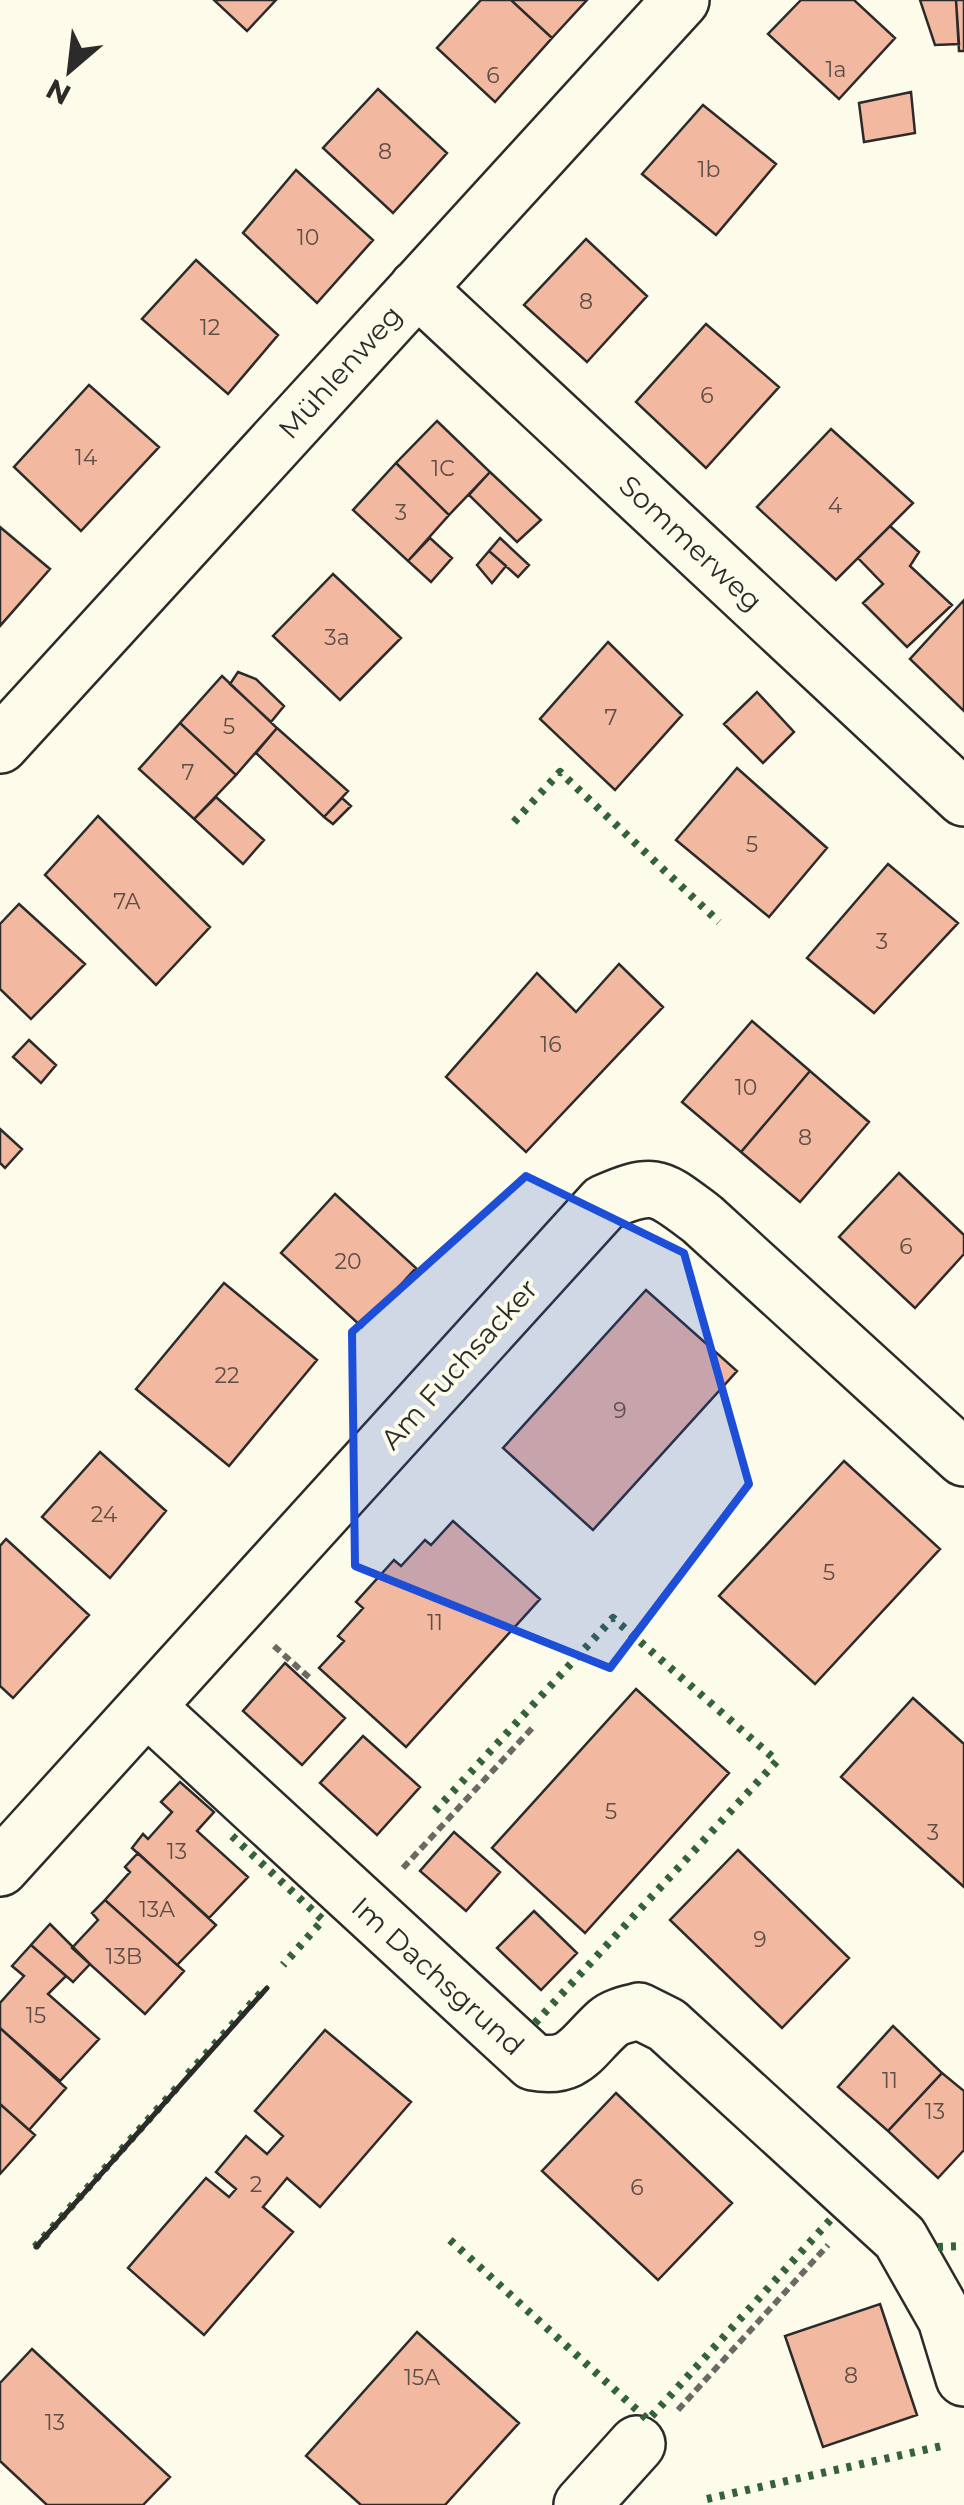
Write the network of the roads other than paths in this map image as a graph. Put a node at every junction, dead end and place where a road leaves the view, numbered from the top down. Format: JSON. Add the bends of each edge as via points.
{"nodes":[{"id":1,"x":681,"y":0,"type":"edge"},
{"id":2,"x":417,"y":288,"type":"junction"},
{"id":3,"x":0,"y":745,"type":"edge"},
{"id":4,"x":964,"y":798,"type":"edge"},
{"id":5,"x":964,"y":1458,"type":"edge"},
{"id":6,"x":148,"y":1708,"type":"junction"},
{"id":7,"x":0,"y":1868,"type":"edge"},
{"id":8,"x":964,"y":2378,"type":"edge"},
{"id":9,"x":637,"y":2444,"type":"road end"},
{"id":10,"x":582,"y":2505,"type":"edge"}],
"edges":[{"from":1,"to":2,"type":"street","name":"Mühlenweg"},
{"from":2,"to":3,"type":"street","name":"Mühlenweg"},
{"from":2,"to":4,"type":"street","name":"Sommerweg"},
{"from":5,"to":6,"type":"street","name":"Am Fuchsacker","via":[[702,1220],[664,1191],[638,1188],[604,1204]]},
{"from":6,"to":7,"type":"street","name":"Am Fuchsacker"},
{"from":6,"to":8,"type":"street","name":"Im Dachsgrund","via":[[533,2062],[554,2066],[583,2051],[611,2019],[639,2012],[667,2025],[900,2238],[946,2319]]},
{"from":9,"to":10,"type":"street"}]}
